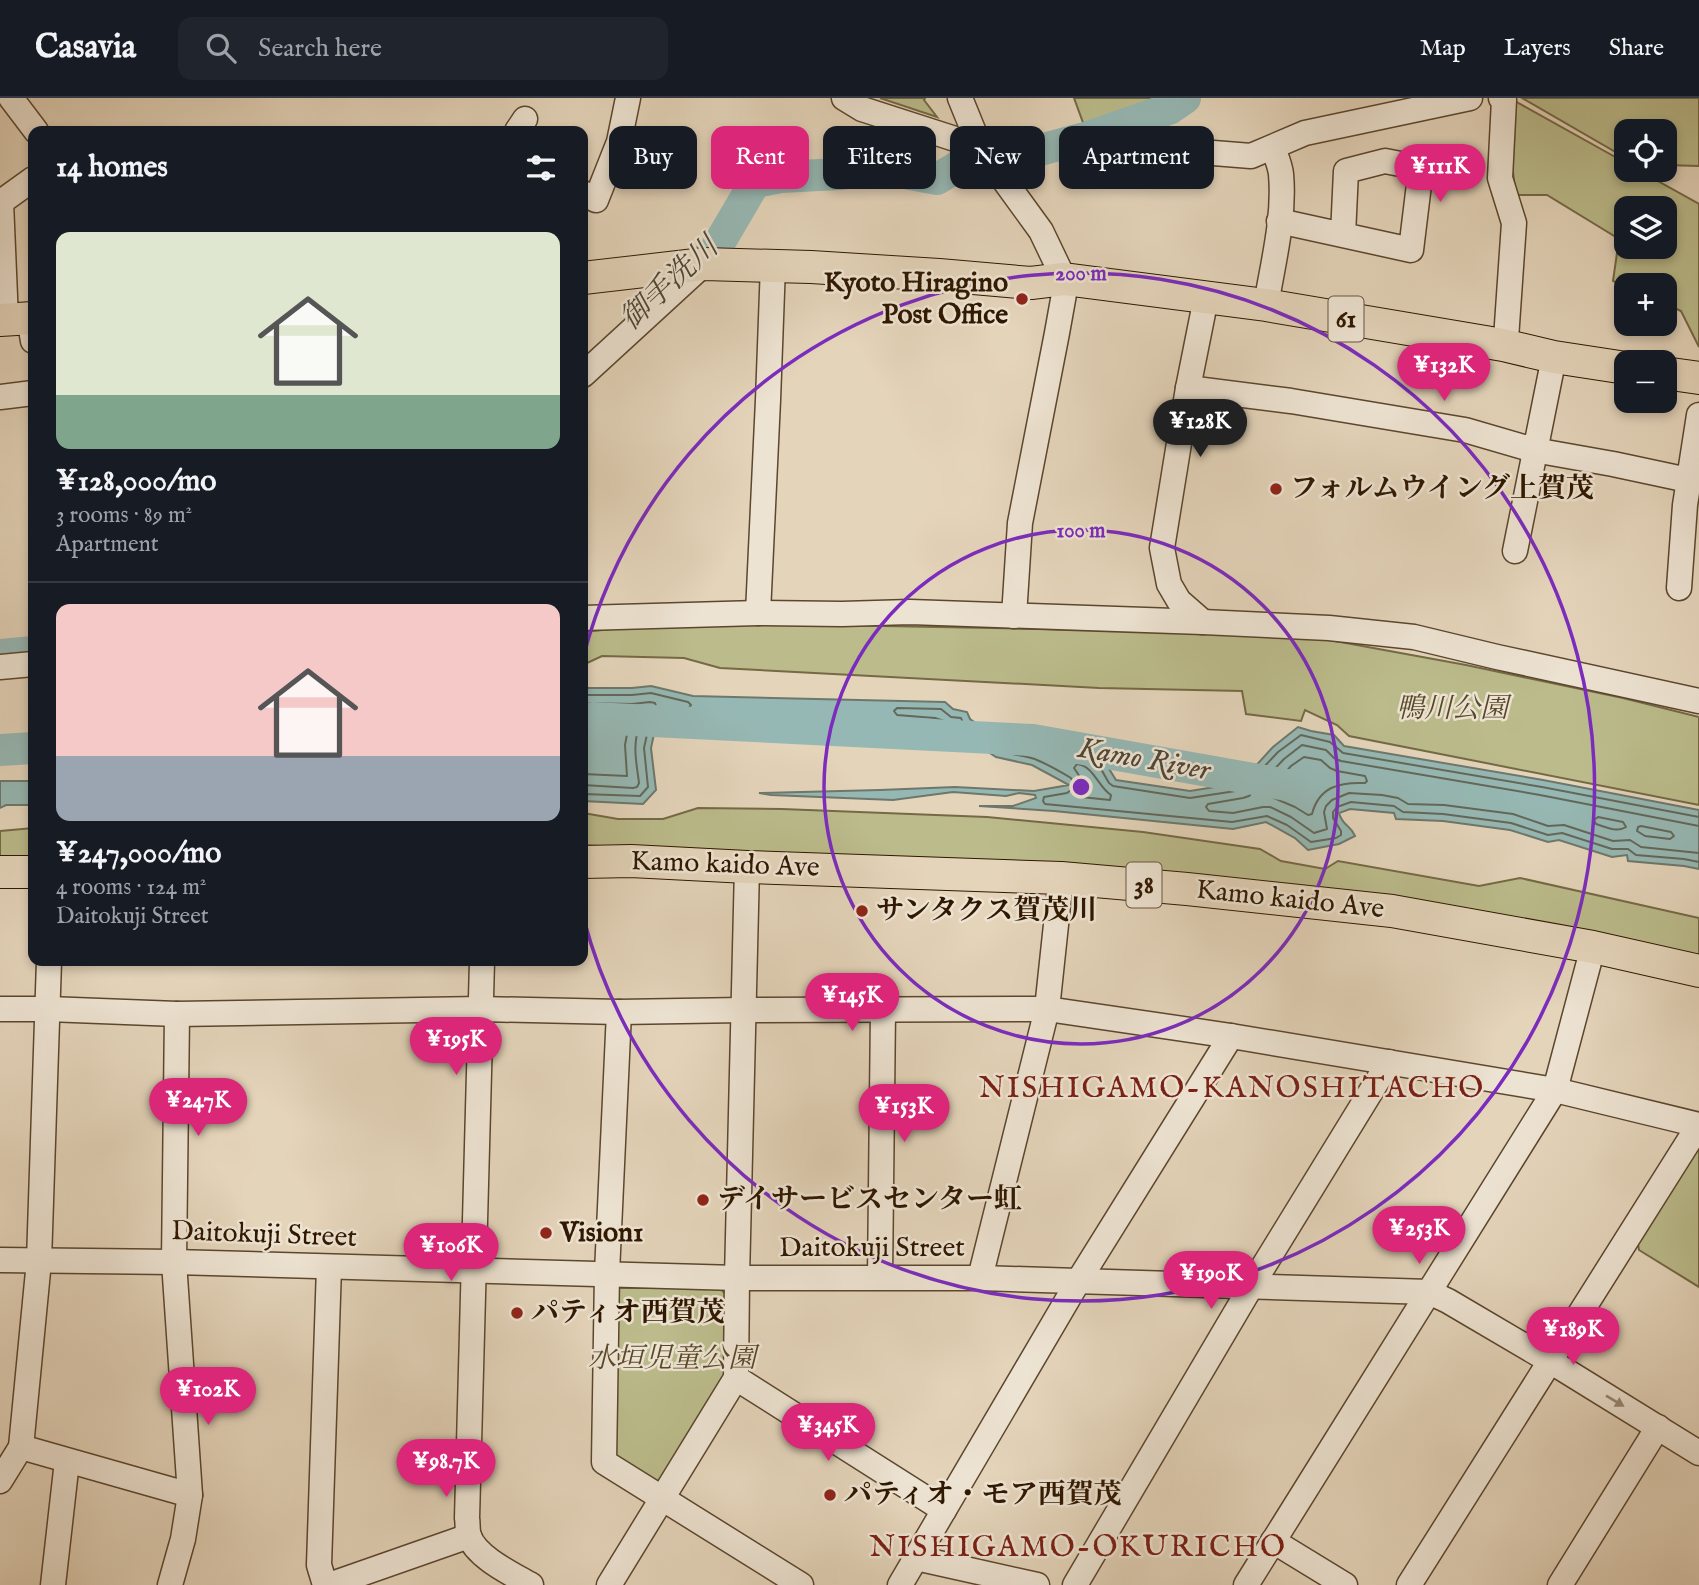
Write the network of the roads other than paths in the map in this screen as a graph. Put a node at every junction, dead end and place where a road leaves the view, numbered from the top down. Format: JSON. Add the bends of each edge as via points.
{"nodes":[{"id":1,"x":12,"y":98,"type":"edge"},
{"id":2,"x":628,"y":98,"type":"edge"},
{"id":3,"x":844,"y":98,"type":"edge"},
{"id":4,"x":960,"y":98,"type":"edge"},
{"id":5,"x":1470,"y":98,"type":"edge"},
{"id":6,"x":1501,"y":98,"type":"edge"},
{"id":7,"x":32,"y":126,"type":"edge"},
{"id":8,"x":972,"y":126,"type":"edge"},
{"id":9,"x":950,"y":137,"type":"edge"},
{"id":10,"x":1273,"y":148,"type":"junction"},
{"id":11,"x":1214,"y":153,"type":"edge"},
{"id":12,"x":28,"y":183,"type":"edge"},
{"id":13,"x":1011,"y":189,"type":"edge"},
{"id":14,"x":588,"y":196,"type":"edge"},
{"id":15,"x":1279,"y":221,"type":"junction"},
{"id":16,"x":1343,"y":235,"type":"dead end"},
{"id":17,"x":704,"y":264,"type":"junction"},
{"id":18,"x":773,"y":265,"type":"junction"},
{"id":19,"x":588,"y":277,"type":"edge"},
{"id":20,"x":1064,"y":279,"type":"junction"},
{"id":21,"x":1206,"y":298,"type":"junction"},
{"id":22,"x":1266,"y":305,"type":"junction"},
{"id":23,"x":20,"y":323,"type":"edge"},
{"id":24,"x":1503,"y":345,"type":"junction"},
{"id":25,"x":1554,"y":357,"type":"junction"},
{"id":26,"x":1614,"y":366,"type":"edge"},
{"id":27,"x":588,"y":370,"type":"edge"},
{"id":28,"x":1677,"y":375,"type":"edge"},
{"id":29,"x":1699,"y":379,"type":"edge"},
{"id":30,"x":1188,"y":388,"type":"junction"},
{"id":31,"x":28,"y":394,"type":"edge"},
{"id":32,"x":0,"y":397,"type":"edge"},
{"id":33,"x":1699,"y":415,"type":"edge"},
{"id":34,"x":1534,"y":450,"type":"junction"},
{"id":35,"x":1688,"y":480,"type":"junction"},
{"id":36,"x":1515,"y":551,"type":"dead end"},
{"id":37,"x":1679,"y":588,"type":"dead end"},
{"id":38,"x":758,"y":613,"type":"junction"},
{"id":39,"x":1014,"y":617,"type":"junction"},
{"id":40,"x":588,"y":618,"type":"edge"},
{"id":41,"x":1203,"y":622,"type":"junction"},
{"id":42,"x":28,"y":664,"type":"edge"},
{"id":43,"x":0,"y":667,"type":"edge"},
{"id":44,"x":1699,"y":701,"type":"edge"},
{"id":45,"x":588,"y":862,"type":"edge"},
{"id":46,"x":747,"y":867,"type":"junction"},
{"id":47,"x":0,"y":872,"type":"edge"},
{"id":48,"x":28,"y":872,"type":"edge"},
{"id":49,"x":1061,"y":878,"type":"junction"},
{"id":50,"x":1592,"y":947,"type":"junction"},
{"id":51,"x":49,"y":966,"type":"edge"},
{"id":52,"x":482,"y":966,"type":"edge"},
{"id":53,"x":1699,"y":971,"type":"edge"},
{"id":54,"x":0,"y":1009,"type":"edge"},
{"id":55,"x":48,"y":1009,"type":"junction"},
{"id":56,"x":481,"y":1009,"type":"junction"},
{"id":57,"x":1047,"y":1009,"type":"junction"},
{"id":58,"x":743,"y":1010,"type":"junction"},
{"id":59,"x":883,"y":1010,"type":"junction"},
{"id":60,"x":619,"y":1012,"type":"junction"},
{"id":61,"x":177,"y":1014,"type":"junction"},
{"id":62,"x":1231,"y":1036,"type":"junction"},
{"id":63,"x":1389,"y":1062,"type":"junction"},
{"id":64,"x":1555,"y":1090,"type":"junction"},
{"id":65,"x":1699,"y":1125,"type":"edge"},
{"id":66,"x":0,"y":1260,"type":"edge"},
{"id":67,"x":39,"y":1261,"type":"junction"},
{"id":68,"x":174,"y":1262,"type":"junction"},
{"id":69,"x":329,"y":1267,"type":"junction"},
{"id":70,"x":474,"y":1271,"type":"junction"},
{"id":71,"x":607,"y":1273,"type":"junction"},
{"id":72,"x":737,"y":1278,"type":"junction"},
{"id":73,"x":880,"y":1278,"type":"junction"},
{"id":74,"x":980,"y":1278,"type":"junction"},
{"id":75,"x":1079,"y":1280,"type":"junction"},
{"id":76,"x":1252,"y":1285,"type":"junction"},
{"id":77,"x":1429,"y":1292,"type":"junction"},
{"id":78,"x":1550,"y":1361,"type":"junction"},
{"id":79,"x":736,"y":1378,"type":"junction"},
{"id":80,"x":1658,"y":1427,"type":"junction"},
{"id":81,"x":22,"y":1447,"type":"junction"},
{"id":82,"x":1699,"y":1453,"type":"edge"},
{"id":83,"x":67,"y":1461,"type":"junction"},
{"id":84,"x":0,"y":1481,"type":"edge"},
{"id":85,"x":190,"y":1495,"type":"junction"},
{"id":86,"x":663,"y":1497,"type":"junction"},
{"id":87,"x":944,"y":1510,"type":"junction"},
{"id":88,"x":469,"y":1536,"type":"junction"},
{"id":89,"x":1273,"y":1541,"type":"junction"},
{"id":90,"x":916,"y":1558,"type":"junction"},
{"id":91,"x":53,"y":1585,"type":"edge"},
{"id":92,"x":170,"y":1585,"type":"edge"},
{"id":93,"x":327,"y":1585,"type":"edge"},
{"id":94,"x":531,"y":1585,"type":"edge"},
{"id":95,"x":609,"y":1585,"type":"edge"},
{"id":96,"x":801,"y":1585,"type":"edge"},
{"id":97,"x":900,"y":1585,"type":"edge"},
{"id":98,"x":1037,"y":1585,"type":"edge"},
{"id":99,"x":1075,"y":1585,"type":"edge"},
{"id":100,"x":1246,"y":1585,"type":"edge"},
{"id":101,"x":1345,"y":1585,"type":"edge"},
{"id":102,"x":1409,"y":1585,"type":"edge"},
{"id":103,"x":1560,"y":1585,"type":"edge"}],
"edges":[{"from":1,"to":7,"type":"street"},
{"from":2,"to":14,"type":"street","via":[[619,142],[596,200]]},
{"from":3,"to":9,"type":"street","via":[[862,109]]},
{"from":4,"to":8,"type":"street"},
{"from":5,"to":10,"type":"street","via":[[1305,133]]},
{"from":6,"to":24,"type":"street","via":[[1500,178],[1514,223]]},
{"from":10,"to":11,"type":"street","via":[[1251,156]]},
{"from":10,"to":15,"type":"street","via":[[1281,172]]},
{"from":12,"to":23,"type":"street","via":[[1,202]]},
{"from":13,"to":20,"type":"street","via":[[1041,231]]},
{"from":15,"to":16,"type":"street"},
{"from":15,"to":22,"type":"street"},
{"from":17,"to":18,"type":"main road","number":"61"},
{"from":17,"to":19,"type":"main road","number":"61"},
{"from":17,"to":27,"type":"street"},
{"from":18,"to":20,"type":"main road","number":"61","via":[[1031,283]]},
{"from":18,"to":38,"type":"street"},
{"from":20,"to":21,"type":"main road","number":"61"},
{"from":20,"to":39,"type":"street","via":[[1020,523]]},
{"from":21,"to":22,"type":"main road","number":"61"},
{"from":21,"to":30,"type":"street"},
{"from":22,"to":24,"type":"main road","number":"61"},
{"from":24,"to":25,"type":"main road","number":"61"},
{"from":25,"to":26,"type":"main road","number":"61"},
{"from":25,"to":34,"type":"street"},
{"from":28,"to":29,"type":"main road"},
{"from":30,"to":34,"type":"street","via":[[1465,430]]},
{"from":30,"to":41,"type":"street","via":[[1162,548],[1169,584],[1179,601]]},
{"from":31,"to":32,"type":"street"},
{"from":33,"to":35,"type":"street"},
{"from":34,"to":35,"type":"street"},
{"from":34,"to":36,"type":"street"},
{"from":35,"to":37,"type":"street"},
{"from":38,"to":39,"type":"street"},
{"from":38,"to":40,"type":"street"},
{"from":39,"to":41,"type":"street"},
{"from":41,"to":44,"type":"street","via":[[1414,637]]},
{"from":42,"to":43,"type":"street"},
{"from":45,"to":46,"type":"main road","name":"Kamo kaido Ave","number":"38"},
{"from":46,"to":49,"type":"main road","name":"Kamo kaido Ave","number":"38"},
{"from":46,"to":58,"type":"street"},
{"from":47,"to":48,"type":"main road"},
{"from":49,"to":50,"type":"main road","name":"Kamo kaido Ave","number":"38","via":[[1392,911]]},
{"from":49,"to":57,"type":"street"},
{"from":50,"to":53,"type":"main road","name":"Kamo kaido Ave","number":"38"},
{"from":50,"to":64,"type":"street"},
{"from":51,"to":55,"type":"street"},
{"from":52,"to":56,"type":"street"},
{"from":54,"to":55,"type":"street"},
{"from":55,"to":61,"type":"street"},
{"from":55,"to":67,"type":"street"},
{"from":56,"to":60,"type":"street"},
{"from":56,"to":61,"type":"street"},
{"from":56,"to":70,"type":"street"},
{"from":57,"to":59,"type":"street"},
{"from":57,"to":62,"type":"street"},
{"from":57,"to":74,"type":"street"},
{"from":58,"to":59,"type":"street"},
{"from":58,"to":60,"type":"street"},
{"from":58,"to":72,"type":"street"},
{"from":59,"to":73,"type":"street"},
{"from":60,"to":71,"type":"street"},
{"from":61,"to":68,"type":"street"},
{"from":62,"to":63,"type":"street"},
{"from":62,"to":75,"type":"street"},
{"from":63,"to":64,"type":"street"},
{"from":63,"to":76,"type":"street"},
{"from":64,"to":65,"type":"street"},
{"from":64,"to":77,"type":"street"},
{"from":65,"to":78,"type":"street"},
{"from":66,"to":67,"type":"street","name":"Daitokuji Street"},
{"from":67,"to":68,"type":"street","name":"Daitokuji Street"},
{"from":67,"to":81,"type":"street"},
{"from":68,"to":69,"type":"street","name":"Daitokuji Street"},
{"from":68,"to":85,"type":"street"},
{"from":69,"to":70,"type":"street","name":"Daitokuji Street"},
{"from":69,"to":93,"type":"street","via":[[319,1565]]},
{"from":70,"to":71,"type":"street","name":"Daitokuji Street"},
{"from":70,"to":88,"type":"street"},
{"from":71,"to":72,"type":"street","name":"Daitokuji Street"},
{"from":71,"to":86,"type":"street","via":[[604,1462]]},
{"from":72,"to":73,"type":"street","name":"Daitokuji Street"},
{"from":72,"to":79,"type":"street"},
{"from":73,"to":74,"type":"street","name":"Daitokuji Street"},
{"from":74,"to":75,"type":"street","name":"Daitokuji Street"},
{"from":75,"to":76,"type":"street","name":"Daitokuji Street"},
{"from":75,"to":87,"type":"street"},
{"from":76,"to":77,"type":"street","name":"Daitokuji Street"},
{"from":76,"to":99,"type":"street"},
{"from":77,"to":78,"type":"street","name":"Daitokuji Street"},
{"from":77,"to":89,"type":"street"},
{"from":78,"to":80,"type":"street","name":"Daitokuji Street","one_way":true},
{"from":78,"to":102,"type":"street"},
{"from":79,"to":86,"type":"street"},
{"from":79,"to":87,"type":"street"},
{"from":80,"to":82,"type":"street","name":"Daitokuji Street"},
{"from":80,"to":103,"type":"street"},
{"from":81,"to":83,"type":"street"},
{"from":81,"to":84,"type":"street"},
{"from":83,"to":85,"type":"street"},
{"from":83,"to":91,"type":"street"},
{"from":85,"to":92,"type":"street","via":[[184,1539]]},
{"from":86,"to":95,"type":"street"},
{"from":86,"to":96,"type":"street"},
{"from":87,"to":90,"type":"street"},
{"from":88,"to":93,"type":"street"},
{"from":88,"to":94,"type":"street","via":[[493,1562]]},
{"from":89,"to":100,"type":"street"},
{"from":89,"to":101,"type":"street"},
{"from":90,"to":97,"type":"street"},
{"from":90,"to":98,"type":"street"}]}
